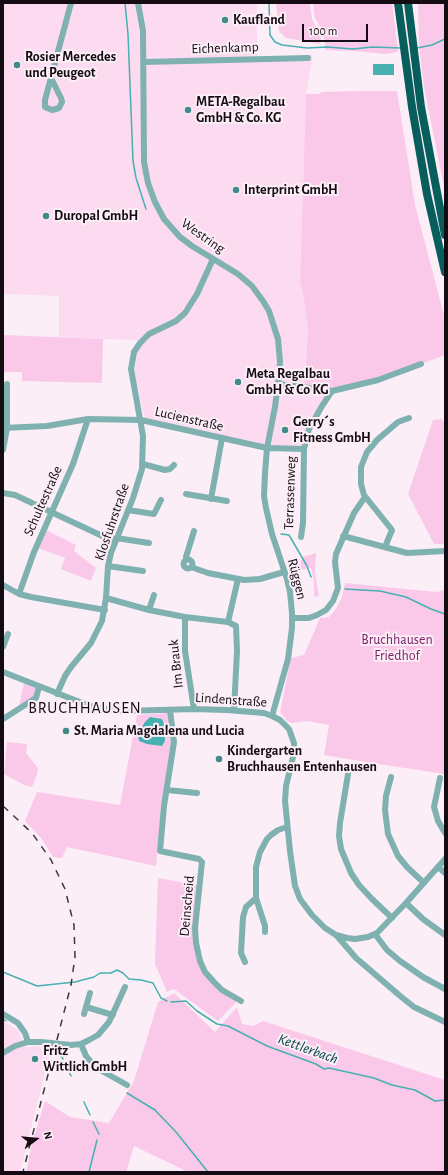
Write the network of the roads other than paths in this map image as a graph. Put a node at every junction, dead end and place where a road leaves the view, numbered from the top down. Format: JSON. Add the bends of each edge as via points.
{"nodes":[{"id":1,"x":71,"y":3,"type":"edge"},
{"id":2,"x":138,"y":3,"type":"edge"},
{"id":3,"x":398,"y":3,"type":"edge"},
{"id":4,"x":408,"y":3,"type":"edge"},
{"id":5,"x":308,"y":58,"type":"dead end"},
{"id":6,"x":144,"y":62,"type":"junction"},
{"id":7,"x":51,"y":78,"type":"junction"},
{"id":8,"x":445,"y":235,"type":"edge"},
{"id":9,"x":213,"y":259,"type":"junction"},
{"id":10,"x":445,"y":272,"type":"edge"},
{"id":11,"x":421,"y":364,"type":"dead end"},
{"id":12,"x":7,"y":384,"type":"dead end"},
{"id":13,"x":279,"y":384,"type":"junction"},
{"id":14,"x":332,"y":391,"type":"junction"},
{"id":15,"x":409,"y":418,"type":"dead end"},
{"id":16,"x":88,"y":419,"type":"junction"},
{"id":17,"x":141,"y":420,"type":"junction"},
{"id":18,"x":5,"y":428,"type":"edge"},
{"id":19,"x":222,"y":438,"type":"junction"},
{"id":20,"x":267,"y":448,"type":"junction"},
{"id":21,"x":304,"y":449,"type":"junction"},
{"id":22,"x":3,"y":450,"type":"edge"},
{"id":23,"x":143,"y":464,"type":"junction"},
{"id":24,"x":174,"y":465,"type":"dead end"},
{"id":25,"x":3,"y":493,"type":"edge"},
{"id":26,"x":186,"y":494,"type":"dead end"},
{"id":27,"x":365,"y":497,"type":"junction"},
{"id":28,"x":212,"y":499,"type":"junction"},
{"id":29,"x":161,"y":500,"type":"dead end"},
{"id":30,"x":227,"y":501,"type":"dead end"},
{"id":31,"x":128,"y":510,"type":"junction"},
{"id":32,"x":50,"y":512,"type":"junction"},
{"id":33,"x":194,"y":531,"type":"dead end"},
{"id":34,"x":343,"y":536,"type":"junction"},
{"id":35,"x":301,"y":537,"type":"dead end"},
{"id":36,"x":116,"y":540,"type":"junction"},
{"id":37,"x":150,"y":543,"type":"dead end"},
{"id":38,"x":385,"y":547,"type":"junction"},
{"id":39,"x":445,"y":551,"type":"edge"},
{"id":40,"x":108,"y":566,"type":"junction"},
{"id":41,"x":143,"y":571,"type":"dead end"},
{"id":42,"x":284,"y":572,"type":"junction"},
{"id":43,"x":238,"y":579,"type":"junction"},
{"id":44,"x":3,"y":584,"type":"edge"},
{"id":45,"x":19,"y":594,"type":"junction"},
{"id":46,"x":154,"y":595,"type":"dead end"},
{"id":47,"x":106,"y":598,"type":"junction"},
{"id":48,"x":105,"y":610,"type":"junction"},
{"id":49,"x":149,"y":610,"type":"junction"},
{"id":50,"x":185,"y":617,"type":"junction"},
{"id":51,"x":292,"y":618,"type":"junction"},
{"id":52,"x":228,"y":622,"type":"junction"},
{"id":53,"x":8,"y":634,"type":"dead end"},
{"id":54,"x":3,"y":648,"type":"edge"},
{"id":55,"x":3,"y":672,"type":"edge"},
{"id":56,"x":39,"y":687,"type":"junction"},
{"id":57,"x":57,"y":694,"type":"junction"},
{"id":58,"x":194,"y":709,"type":"junction"},
{"id":59,"x":170,"y":710,"type":"junction"},
{"id":60,"x":234,"y":710,"type":"junction"},
{"id":61,"x":272,"y":716,"type":"junction"},
{"id":62,"x":3,"y":719,"type":"edge"},
{"id":63,"x":349,"y":768,"type":"dead end"},
{"id":64,"x":391,"y":777,"type":"dead end"},
{"id":65,"x":440,"y":778,"type":"dead end"},
{"id":66,"x":167,"y":790,"type":"junction"},
{"id":67,"x":197,"y":794,"type":"dead end"},
{"id":68,"x":287,"y":827,"type":"junction"},
{"id":69,"x":445,"y":833,"type":"edge"},
{"id":70,"x":441,"y":863,"type":"edge"},
{"id":71,"x":445,"y":873,"type":"edge"},
{"id":72,"x":424,"y":883,"type":"junction"},
{"id":73,"x":256,"y":898,"type":"junction"},
{"id":74,"x":406,"y":904,"type":"junction"},
{"id":75,"x":392,"y":918,"type":"junction"},
{"id":76,"x":265,"y":932,"type":"dead end"},
{"id":77,"x":375,"y":934,"type":"junction"},
{"id":78,"x":336,"y":935,"type":"junction"},
{"id":79,"x":445,"y":935,"type":"edge"},
{"id":80,"x":245,"y":962,"type":"dead end"},
{"id":81,"x":125,"y":987,"type":"dead end"},
{"id":82,"x":445,"y":989,"type":"edge"},
{"id":83,"x":90,"y":993,"type":"dead end"},
{"id":84,"x":241,"y":1001,"type":"dead end"},
{"id":85,"x":86,"y":1007,"type":"junction"},
{"id":86,"x":3,"y":1014,"type":"edge"},
{"id":87,"x":84,"y":1014,"type":"dead end"},
{"id":88,"x":113,"y":1015,"type":"junction"},
{"id":89,"x":445,"y":1022,"type":"edge"},
{"id":90,"x":28,"y":1042,"type":"junction"},
{"id":91,"x":81,"y":1044,"type":"junction"},
{"id":92,"x":3,"y":1053,"type":"edge"},
{"id":93,"x":127,"y":1085,"type":"dead end"}],
"edges":[{"from":1,"to":7,"type":"street"},
{"from":2,"to":6,"type":"street","name":"Westring"},
{"from":3,"to":10,"type":"highway","via":[[427,194]]},
{"from":4,"to":8,"type":"highway","via":[[421,107]]},
{"from":5,"to":6,"type":"street","name":"Eichenkamp"},
{"from":6,"to":9,"type":"street","name":"Westring","via":[[144,157],[150,190],[160,213],[174,231]]},
{"from":7,"to":7,"type":"street","via":[[45,102],[46,107],[52,110],[59,108],[62,102]]},
{"from":9,"to":13,"type":"street","name":"Westring","via":[[244,279],[269,311],[279,345]]},
{"from":9,"to":17,"type":"street","name":"Klosfuhrstraße","via":[[185,313],[176,321],[149,334],[136,349],[131,369]]},
{"from":11,"to":14,"type":"street","via":[[378,380]]},
{"from":12,"to":18,"type":"street"},
{"from":13,"to":14,"type":"street"},
{"from":13,"to":20,"type":"street","name":"Westring"},
{"from":14,"to":21,"type":"street","via":[[309,429]]},
{"from":15,"to":27,"type":"street","via":[[398,422],[367,452],[360,471]]},
{"from":16,"to":17,"type":"street","name":"Lucienstraße"},
{"from":16,"to":18,"type":"street","name":"Lucienstraße","via":[[47,426]]},
{"from":16,"to":32,"type":"street","name":"Schultestraße","via":[[72,464]]},
{"from":17,"to":19,"type":"street","name":"Lucienstraße"},
{"from":17,"to":23,"type":"street","name":"Klosfuhrstraße"},
{"from":18,"to":22,"type":"street"},
{"from":19,"to":20,"type":"street","name":"Lucienstraße"},
{"from":19,"to":28,"type":"street"},
{"from":20,"to":21,"type":"street","name":"Lucienstraße"},
{"from":20,"to":42,"type":"street","name":"Rüggen","via":[[264,483],[266,508]]},
{"from":21,"to":35,"type":"street","name":"Terrassenweg"},
{"from":23,"to":24,"type":"street","via":[[166,470]]},
{"from":23,"to":31,"type":"street","name":"Klosfuhrstraße"},
{"from":25,"to":32,"type":"street","via":[[15,494]]},
{"from":26,"to":28,"type":"street"},
{"from":27,"to":34,"type":"street"},
{"from":27,"to":38,"type":"street","via":[[392,530]]},
{"from":28,"to":30,"type":"street"},
{"from":29,"to":31,"type":"street","via":[[154,514]]},
{"from":31,"to":36,"type":"street","name":"Klosfuhrstraße"},
{"from":32,"to":36,"type":"street"},
{"from":32,"to":45,"type":"street","name":"Schultestraße"},
{"from":33,"to":43,"type":"street","via":[[187,560],[183,563],[184,567]]},
{"from":34,"to":38,"type":"street"},
{"from":34,"to":51,"type":"street","via":[[335,558],[338,588],[333,601],[326,610],[317,615]]},
{"from":36,"to":37,"type":"street"},
{"from":36,"to":40,"type":"street","name":"Klosfuhrstraße"},
{"from":38,"to":39,"type":"street","via":[[410,553]]},
{"from":40,"to":41,"type":"street"},
{"from":40,"to":47,"type":"street","name":"Klosfuhrstraße"},
{"from":42,"to":43,"type":"street","via":[[260,579]]},
{"from":42,"to":51,"type":"street","name":"Rüggen","via":[[291,600]]},
{"from":43,"to":52,"type":"street"},
{"from":44,"to":45,"type":"street"},
{"from":45,"to":48,"type":"street"},
{"from":46,"to":49,"type":"street"},
{"from":47,"to":48,"type":"street","name":"Klosfuhrstraße"},
{"from":47,"to":49,"type":"street"},
{"from":48,"to":57,"type":"street","name":"Klosfuhrstraße","via":[[95,638],[71,667]]},
{"from":49,"to":50,"type":"street"},
{"from":50,"to":52,"type":"street"},
{"from":50,"to":58,"type":"street","name":"Im Brauk","via":[[185,651]]},
{"from":51,"to":61,"type":"street","name":"Rüggen","via":[[291,649]]},
{"from":52,"to":60,"type":"street","via":[[237,628]]},
{"from":53,"to":54,"type":"street"},
{"from":55,"to":56,"type":"street","name":"Lindenstraße"},
{"from":56,"to":57,"type":"street","name":"Lindenstraße"},
{"from":56,"to":62,"type":"street","via":[[36,698]]},
{"from":57,"to":59,"type":"street","name":"Lindenstraße","via":[[110,710]]},
{"from":58,"to":59,"type":"street","name":"Lindenstraße"},
{"from":58,"to":60,"type":"street","name":"Lindenstraße"},
{"from":59,"to":66,"type":"street","via":[[174,742]]},
{"from":60,"to":61,"type":"street","name":"Lindenstraße"},
{"from":61,"to":68,"type":"street","name":"Lindenstraße","via":[[287,726],[294,744],[285,791]]},
{"from":63,"to":75,"type":"street","via":[[340,822],[341,849],[359,885]]},
{"from":64,"to":72,"type":"street","via":[[385,810],[388,834],[398,856]]},
{"from":65,"to":69,"type":"street","via":[[434,807]]},
{"from":66,"to":67,"type":"street"},
{"from":66,"to":84,"type":"street","name":"Deinscheid","via":[[160,851],[199,859],[202,862],[195,932],[200,961],[205,972],[222,990]]},
{"from":68,"to":73,"type":"street","via":[[271,835],[262,847],[256,867]]},
{"from":68,"to":78,"type":"street","name":"Lindenstraße","via":[[296,889],[307,909]]},
{"from":70,"to":71,"type":"street"},
{"from":70,"to":72,"type":"street"},
{"from":72,"to":74,"type":"street"},
{"from":73,"to":76,"type":"street"},
{"from":73,"to":80,"type":"street","via":[[246,907],[243,917],[241,953]]},
{"from":74,"to":75,"type":"street"},
{"from":74,"to":79,"type":"street"},
{"from":75,"to":77,"type":"street"},
{"from":77,"to":78,"type":"street","via":[[355,939]]},
{"from":77,"to":82,"type":"street","via":[[387,950],[400,961]]},
{"from":78,"to":89,"type":"street","via":[[356,958],[414,1007]]},
{"from":81,"to":88,"type":"street"},
{"from":83,"to":85,"type":"street"},
{"from":85,"to":87,"type":"street"},
{"from":85,"to":88,"type":"street"},
{"from":86,"to":90,"type":"street","via":[[18,1023]]},
{"from":88,"to":91,"type":"street","via":[[98,1035]]},
{"from":90,"to":91,"type":"street"},
{"from":90,"to":92,"type":"street"},
{"from":91,"to":93,"type":"street","via":[[95,1067]]}]}
